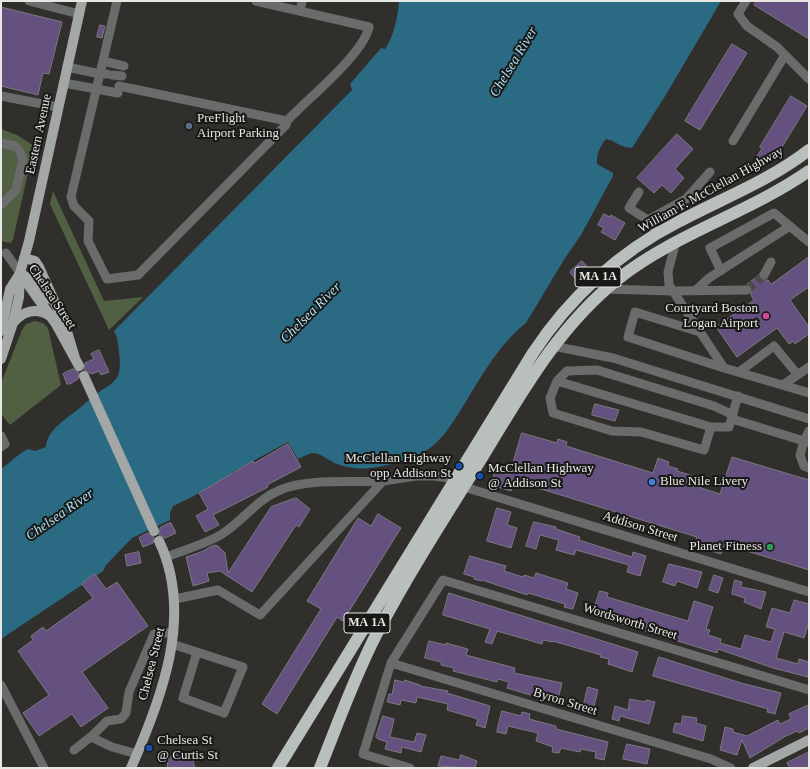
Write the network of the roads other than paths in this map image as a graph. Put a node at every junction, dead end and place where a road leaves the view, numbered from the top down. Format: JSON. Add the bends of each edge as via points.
{"nodes":[{"id":1,"x":29,"y":1,"type":"edge"},
{"id":2,"x":82,"y":1,"type":"edge"},
{"id":3,"x":117,"y":1,"type":"edge"},
{"id":4,"x":256,"y":1,"type":"edge"},
{"id":5,"x":302,"y":1,"type":"edge"},
{"id":6,"x":746,"y":1,"type":"edge"},
{"id":7,"x":300,"y":11,"type":"junction"},
{"id":8,"x":79,"y":14,"type":"junction"},
{"id":9,"x":785,"y":55,"type":"junction"},
{"id":10,"x":103,"y":62,"type":"junction"},
{"id":11,"x":124,"y":66,"type":"dead end"},
{"id":12,"x":67,"y":67,"type":"junction"},
{"id":13,"x":107,"y":74,"type":"junction"},
{"id":14,"x":122,"y":76,"type":"dead end"},
{"id":15,"x":809,"y":79,"type":"edge"},
{"id":16,"x":64,"y":83,"type":"junction"},
{"id":17,"x":97,"y":90,"type":"junction"},
{"id":18,"x":1,"y":96,"type":"edge"},
{"id":19,"x":58,"y":107,"type":"junction"},
{"id":20,"x":287,"y":121,"type":"junction"},
{"id":21,"x":733,"y":141,"type":"dead end"},
{"id":22,"x":1,"y":142,"type":"edge"},
{"id":23,"x":809,"y":150,"type":"edge"},
{"id":24,"x":809,"y":171,"type":"edge"},
{"id":25,"x":710,"y":172,"type":"dead end"},
{"id":26,"x":639,"y":192,"type":"dead end"},
{"id":27,"x":1,"y":205,"type":"edge"},
{"id":28,"x":648,"y":220,"type":"junction"},
{"id":29,"x":790,"y":226,"type":"junction"},
{"id":30,"x":657,"y":234,"type":"junction"},
{"id":31,"x":676,"y":241,"type":"junction"},
{"id":32,"x":809,"y":242,"type":"edge"},
{"id":33,"x":3,"y":252,"type":"edge"},
{"id":34,"x":24,"y":258,"type":"junction"},
{"id":35,"x":771,"y":262,"type":"dead end"},
{"id":36,"x":721,"y":271,"type":"junction"},
{"id":37,"x":20,"y":273,"type":"junction"},
{"id":38,"x":764,"y":275,"type":"tunnel mouth"},
{"id":39,"x":606,"y":289,"type":"junction"},
{"id":40,"x":696,"y":290,"type":"junction"},
{"id":41,"x":747,"y":290,"type":"tunnel mouth"},
{"id":42,"x":672,"y":291,"type":"junction"},
{"id":43,"x":3,"y":313,"type":"edge"},
{"id":44,"x":52,"y":317,"type":"junction"},
{"id":45,"x":62,"y":317,"type":"junction"},
{"id":46,"x":13,"y":323,"type":"junction"},
{"id":47,"x":1,"y":331,"type":"edge"},
{"id":48,"x":700,"y":332,"type":"junction"},
{"id":49,"x":553,"y":346,"type":"junction"},
{"id":50,"x":1,"y":359,"type":"edge"},
{"id":51,"x":809,"y":367,"type":"edge"},
{"id":52,"x":724,"y":368,"type":"junction"},
{"id":53,"x":739,"y":372,"type":"junction"},
{"id":54,"x":798,"y":375,"type":"junction"},
{"id":55,"x":84,"y":376,"type":"dead end"},
{"id":56,"x":557,"y":381,"type":"junction"},
{"id":57,"x":784,"y":385,"type":"junction"},
{"id":58,"x":809,"y":393,"type":"edge"},
{"id":59,"x":738,"y":396,"type":"junction"},
{"id":60,"x":732,"y":417,"type":"junction"},
{"id":61,"x":809,"y":419,"type":"edge"},
{"id":62,"x":711,"y":427,"type":"junction"},
{"id":63,"x":809,"y":431,"type":"edge"},
{"id":64,"x":1,"y":436,"type":"edge"},
{"id":65,"x":807,"y":441,"type":"edge"},
{"id":66,"x":1,"y":447,"type":"edge"},
{"id":67,"x":809,"y":468,"type":"edge"},
{"id":68,"x":383,"y":481,"type":"junction"},
{"id":69,"x":460,"y":483,"type":"junction"},
{"id":70,"x":154,"y":531,"type":"dead end"},
{"id":71,"x":162,"y":549,"type":"joint"},
{"id":72,"x":809,"y":592,"type":"edge"},
{"id":73,"x":175,"y":599,"type":"junction"},
{"id":74,"x":174,"y":632,"type":"junction"},
{"id":75,"x":172,"y":644,"type":"junction"},
{"id":76,"x":197,"y":652,"type":"junction"},
{"id":77,"x":391,"y":662,"type":"junction"},
{"id":78,"x":1,"y":685,"type":"edge"},
{"id":79,"x":809,"y":690,"type":"edge"},
{"id":80,"x":91,"y":737,"type":"junction"},
{"id":81,"x":809,"y":740,"type":"edge"},
{"id":82,"x":74,"y":750,"type":"dead end"},
{"id":83,"x":137,"y":754,"type":"junction"},
{"id":84,"x":44,"y":768,"type":"edge"},
{"id":85,"x":131,"y":768,"type":"edge"},
{"id":86,"x":278,"y":768,"type":"edge"},
{"id":87,"x":320,"y":768,"type":"edge"},
{"id":88,"x":410,"y":768,"type":"edge"},
{"id":89,"x":731,"y":768,"type":"edge"},
{"id":90,"x":753,"y":768,"type":"edge"}],
"edges":[{"from":1,"to":8,"type":"street"},
{"from":2,"to":8,"type":"main road","name":"Eastern Avenue"},
{"from":3,"to":10,"type":"street"},
{"from":4,"to":7,"type":"street"},
{"from":5,"to":7,"type":"street"},
{"from":6,"to":9,"type":"street","via":[[738,14],[746,26]]},
{"from":7,"to":20,"type":"street","via":[[369,27],[364,39],[332,78]]},
{"from":8,"to":12,"type":"main road","name":"Eastern Avenue"},
{"from":9,"to":15,"type":"street"},
{"from":9,"to":21,"type":"street"},
{"from":10,"to":11,"type":"street"},
{"from":10,"to":13,"type":"street"},
{"from":12,"to":13,"type":"street"},
{"from":12,"to":16,"type":"main road","name":"Eastern Avenue"},
{"from":13,"to":14,"type":"street"},
{"from":13,"to":17,"type":"street"},
{"from":16,"to":17,"type":"street"},
{"from":16,"to":19,"type":"main road","name":"Eastern Avenue"},
{"from":17,"to":20,"type":"street","via":[[119,90]]},
{"from":17,"to":20,"type":"street","via":[[71,197],[74,206],[89,221],[88,241],[107,279],[138,275],[286,125]]},
{"from":18,"to":19,"type":"street"},
{"from":19,"to":34,"type":"main road","name":"Eastern Avenue"},
{"from":22,"to":27,"type":"street","via":[[17,148],[23,162],[16,190]]},
{"from":23,"to":30,"type":"highway","name":"William F. McClellan Highway","number":"MA 1A","via":[[764,179]]},
{"from":24,"to":31,"type":"highway","name":"William F. McClellan Highway","number":"MA 1A","via":[[772,194]]},
{"from":25,"to":28,"type":"street","via":[[686,199]]},
{"from":26,"to":28,"type":"street","via":[[629,208]]},
{"from":28,"to":30,"type":"street"},
{"from":29,"to":32,"type":"street"},
{"from":29,"to":36,"type":"street"},
{"from":29,"to":36,"type":"street","via":[[774,213],[710,248]]},
{"from":30,"to":69,"type":"highway","name":"William F. McClellan Highway","number":"MA 1A","via":[[631,250],[602,274],[555,322],[533,353]]},
{"from":31,"to":39,"type":"highway","name":"William F. McClellan Highway","number":"MA 1A"},
{"from":31,"to":42,"type":"street","via":[[668,272]]},
{"from":33,"to":34,"type":"street"},
{"from":33,"to":37,"type":"street","name":"Chelsea Street"},
{"from":34,"to":37,"type":"main road","name":"Eastern Avenue"},
{"from":34,"to":45,"type":"main road","name":"Chelsea Street","via":[[35,261]]},
{"from":35,"to":38,"type":"street"},
{"from":36,"to":40,"type":"street","via":[[708,278]]},
{"from":37,"to":43,"type":"main road","via":[[10,289]]},
{"from":37,"to":44,"type":"main road","name":"Chelsea Street"},
{"from":37,"to":45,"type":"main road","via":[[37,284]]},
{"from":37,"to":46,"type":"main road","via":[[19,297]]},
{"from":39,"to":42,"type":"street"},
{"from":39,"to":49,"type":"highway","name":"William F. McClellan Highway","number":"MA 1A","via":[[576,318]]},
{"from":40,"to":41,"type":"street"},
{"from":40,"to":42,"type":"street"},
{"from":42,"to":48,"type":"street"},
{"from":43,"to":47,"type":"main road"},
{"from":44,"to":45,"type":"main road","name":"Chelsea Street","via":[[77,362]]},
{"from":44,"to":46,"type":"main road","via":[[40,311],[30,311]]},
{"from":46,"to":50,"type":"main road"},
{"from":48,"to":52,"type":"street"},
{"from":48,"to":52,"type":"street","via":[[635,312],[628,337]]},
{"from":49,"to":59,"type":"street","via":[[613,358]]},
{"from":49,"to":69,"type":"highway","name":"William F. McClellan Highway","number":"MA 1A"},
{"from":51,"to":54,"type":"street"},
{"from":52,"to":53,"type":"street"},
{"from":53,"to":54,"type":"street","via":[[774,346]]},
{"from":53,"to":57,"type":"street"},
{"from":54,"to":57,"type":"street"},
{"from":55,"to":70,"type":"main road"},
{"from":56,"to":60,"type":"street","via":[[567,371],[598,370],[714,406]]},
{"from":56,"to":62,"type":"street"},
{"from":56,"to":62,"type":"street","via":[[550,398],[553,413],[612,431],[641,432],[704,450]]},
{"from":57,"to":58,"type":"street"},
{"from":59,"to":60,"type":"street"},
{"from":59,"to":61,"type":"street"},
{"from":60,"to":62,"type":"street","via":[[729,427]]},
{"from":60,"to":65,"type":"street"},
{"from":63,"to":65,"type":"street"},
{"from":64,"to":66,"type":"street","via":[[5,444]]},
{"from":65,"to":67,"type":"street","via":[[800,455],[804,466]]},
{"from":68,"to":69,"type":"street","name":"Addison Street","via":[[416,476]]},
{"from":68,"to":71,"type":"street","name":"Addison Street","via":[[310,483],[281,489],[254,505],[221,535]]},
{"from":68,"to":73,"type":"street","via":[[260,615],[218,590]]},
{"from":69,"to":72,"type":"street","name":"Addison Street"},
{"from":69,"to":86,"type":"highway","name":"William F. McClellan Highway","number":"MA 1A"},
{"from":69,"to":87,"type":"highway","name":"William F. McClellan Highway","number":"MA 1A","via":[[376,635]]},
{"from":71,"to":73,"type":"main road","name":"Chelsea Street","via":[[172,578]]},
{"from":73,"to":74,"type":"main road","name":"Chelsea Street"},
{"from":74,"to":75,"type":"main road","name":"Chelsea Street"},
{"from":74,"to":80,"type":"street","via":[[154,634],[128,692],[126,714],[121,719],[107,720]]},
{"from":75,"to":76,"type":"street"},
{"from":75,"to":83,"type":"main road","name":"Chelsea Street","via":[[160,691]]},
{"from":76,"to":76,"type":"street","via":[[243,667],[224,713],[183,698]]},
{"from":77,"to":79,"type":"street","name":"Wordsworth Street","via":[[443,580]]},
{"from":77,"to":88,"type":"street","via":[[363,754]]},
{"from":77,"to":89,"type":"street","name":"Byron Street","via":[[711,759]]},
{"from":78,"to":84,"type":"street"},
{"from":80,"to":82,"type":"street"},
{"from":80,"to":83,"type":"street","via":[[112,747]]},
{"from":81,"to":90,"type":"main road"},
{"from":83,"to":85,"type":"main road","name":"Chelsea Street"}]}
